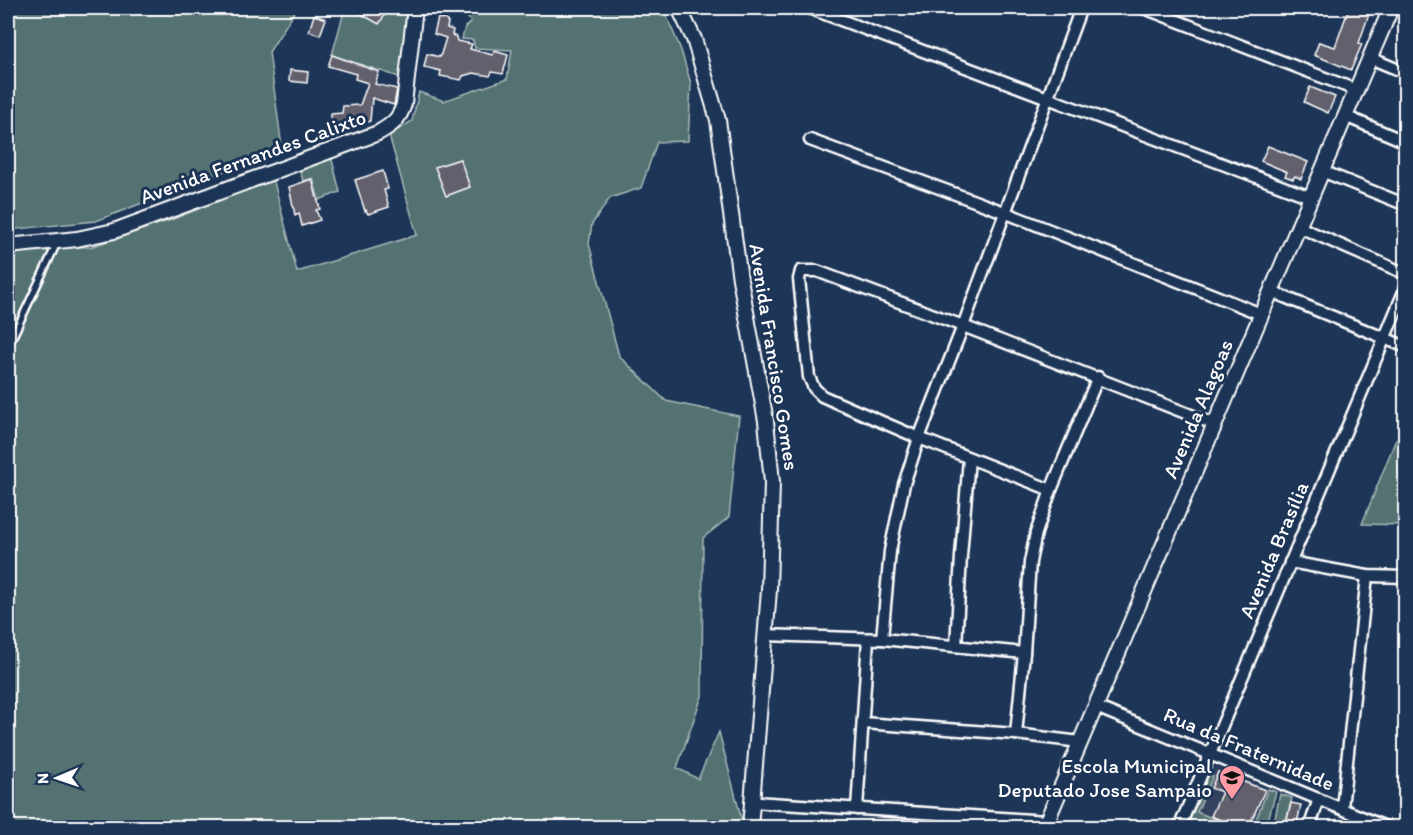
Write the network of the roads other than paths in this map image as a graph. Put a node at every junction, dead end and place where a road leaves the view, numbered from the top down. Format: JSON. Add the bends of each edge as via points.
{"nodes":[{"id":1,"x":415,"y":8,"type":"edge"},
{"id":2,"x":679,"y":8,"type":"edge"},
{"id":3,"x":809,"y":8,"type":"edge"},
{"id":4,"x":1081,"y":8,"type":"edge"},
{"id":5,"x":1144,"y":8,"type":"edge"},
{"id":6,"x":1391,"y":8,"type":"edge"},
{"id":7,"x":1370,"y":58,"type":"junction"},
{"id":8,"x":1406,"y":73,"type":"edge"},
{"id":9,"x":1356,"y":90,"type":"junction"},
{"id":10,"x":1047,"y":99,"type":"junction"},
{"id":11,"x":1345,"y":116,"type":"junction"},
{"id":12,"x":810,"y":141,"type":"dead end"},
{"id":13,"x":1406,"y":142,"type":"edge"},
{"id":14,"x":1322,"y":171,"type":"junction"},
{"id":15,"x":1310,"y":197,"type":"junction"},
{"id":16,"x":1406,"y":205,"type":"edge"},
{"id":17,"x":1004,"y":212,"type":"junction"},
{"id":18,"x":1297,"y":226,"type":"junction"},
{"id":19,"x":58,"y":241,"type":"junction"},
{"id":20,"x":8,"y":246,"type":"edge"},
{"id":21,"x":1406,"y":274,"type":"edge"},
{"id":22,"x":1406,"y":287,"type":"edge"},
{"id":23,"x":1270,"y":291,"type":"junction"},
{"id":24,"x":1261,"y":314,"type":"junction"},
{"id":25,"x":963,"y":326,"type":"junction"},
{"id":26,"x":1385,"y":338,"type":"junction"},
{"id":27,"x":8,"y":346,"type":"edge"},
{"id":28,"x":1406,"y":347,"type":"edge"},
{"id":29,"x":1098,"y":377,"type":"junction"},
{"id":30,"x":1214,"y":424,"type":"junction"},
{"id":31,"x":919,"y":438,"type":"junction"},
{"id":32,"x":969,"y":458,"type":"junction"},
{"id":33,"x":1051,"y":490,"type":"junction"},
{"id":34,"x":1290,"y":562,"type":"junction"},
{"id":35,"x":1367,"y":576,"type":"junction"},
{"id":36,"x":1406,"y":576,"type":"edge"},
{"id":37,"x":765,"y":635,"type":"junction"},
{"id":38,"x":868,"y":639,"type":"junction"},
{"id":39,"x":882,"y":639,"type":"junction"},
{"id":40,"x":956,"y":646,"type":"junction"},
{"id":41,"x":1024,"y":653,"type":"junction"},
{"id":42,"x":1096,"y":707,"type":"junction"},
{"id":43,"x":863,"y":723,"type":"junction"},
{"id":44,"x":1016,"y":734,"type":"junction"},
{"id":45,"x":1080,"y":742,"type":"junction"},
{"id":46,"x":1210,"y":754,"type":"junction"},
{"id":47,"x":1319,"y":800,"type":"junction"},
{"id":48,"x":753,"y":802,"type":"junction"},
{"id":49,"x":1342,"y":808,"type":"junction"},
{"id":50,"x":857,"y":809,"type":"junction"},
{"id":51,"x":1046,"y":824,"type":"edge"},
{"id":52,"x":750,"y":828,"type":"edge"},
{"id":53,"x":1179,"y":828,"type":"edge"},
{"id":54,"x":1309,"y":828,"type":"edge"},
{"id":55,"x":1388,"y":828,"type":"edge"}],
"edges":[{"from":1,"to":19,"type":"street","name":"Avenida Fernandes Calixto","via":[[404,104],[393,125],[114,231]]},
{"from":2,"to":37,"type":"street","name":"Avenida Francisco Gomes","via":[[694,39],[718,120],[740,279],[766,422],[772,482]]},
{"from":3,"to":10,"type":"street"},
{"from":4,"to":10,"type":"street"},
{"from":5,"to":9,"type":"street"},
{"from":6,"to":7,"type":"street","name":"Avenida Alagoas"},
{"from":7,"to":8,"type":"street"},
{"from":7,"to":9,"type":"street","name":"Avenida Alagoas"},
{"from":9,"to":11,"type":"street","name":"Avenida Alagoas"},
{"from":10,"to":15,"type":"street"},
{"from":10,"to":17,"type":"street"},
{"from":11,"to":13,"type":"street"},
{"from":11,"to":14,"type":"street","name":"Avenida Alagoas"},
{"from":12,"to":17,"type":"street"},
{"from":14,"to":15,"type":"street","name":"Avenida Alagoas"},
{"from":14,"to":16,"type":"street"},
{"from":15,"to":18,"type":"street","name":"Avenida Alagoas"},
{"from":17,"to":24,"type":"street"},
{"from":17,"to":25,"type":"street"},
{"from":18,"to":21,"type":"street"},
{"from":18,"to":23,"type":"street","name":"Avenida Alagoas"},
{"from":19,"to":20,"type":"street","name":"Avenida Fernandes Calixto"},
{"from":19,"to":27,"type":"lane"},
{"from":22,"to":26,"type":"street","name":"Avenida Brasília"},
{"from":23,"to":24,"type":"street","name":"Avenida Alagoas"},
{"from":23,"to":26,"type":"street"},
{"from":24,"to":30,"type":"street","name":"Avenida Alagoas"},
{"from":25,"to":29,"type":"street"},
{"from":25,"to":31,"type":"street"},
{"from":25,"to":31,"type":"street","via":[[817,272],[801,271],[809,377],[814,388],[822,396]]},
{"from":26,"to":28,"type":"street"},
{"from":26,"to":34,"type":"street","name":"Avenida Brasília"},
{"from":29,"to":30,"type":"street"},
{"from":29,"to":33,"type":"street"},
{"from":30,"to":42,"type":"street","name":"Avenida Alagoas"},
{"from":31,"to":32,"type":"street"},
{"from":31,"to":39,"type":"street","via":[[904,484],[890,551]]},
{"from":32,"to":33,"type":"street"},
{"from":32,"to":40,"type":"street"},
{"from":33,"to":41,"type":"street","via":[[1030,562]]},
{"from":34,"to":35,"type":"street"},
{"from":34,"to":46,"type":"street","name":"Avenida Brasília"},
{"from":35,"to":36,"type":"street"},
{"from":35,"to":49,"type":"street"},
{"from":37,"to":38,"type":"street"},
{"from":37,"to":48,"type":"street","name":"Avenida Francisco Gomes"},
{"from":38,"to":39,"type":"street"},
{"from":38,"to":43,"type":"street"},
{"from":39,"to":40,"type":"street"},
{"from":40,"to":41,"type":"street"},
{"from":41,"to":44,"type":"street"},
{"from":42,"to":45,"type":"street","name":"Avenida Alagoas"},
{"from":42,"to":46,"type":"street","name":"Rua da Fraternidade"},
{"from":43,"to":44,"type":"street"},
{"from":43,"to":50,"type":"street"},
{"from":44,"to":45,"type":"street"},
{"from":45,"to":51,"type":"street","name":"Avenida Alagoas"},
{"from":46,"to":47,"type":"street","name":"Rua da Fraternidade"},
{"from":46,"to":53,"type":"street","name":"Avenida Brasília"},
{"from":47,"to":49,"type":"street","name":"Rua da Fraternidade"},
{"from":47,"to":54,"type":"street"},
{"from":48,"to":50,"type":"street"},
{"from":48,"to":52,"type":"street","name":"Avenida Francisco Gomes"},
{"from":49,"to":55,"type":"street","name":"Rua da Fraternidade"},
{"from":50,"to":51,"type":"street"}]}
